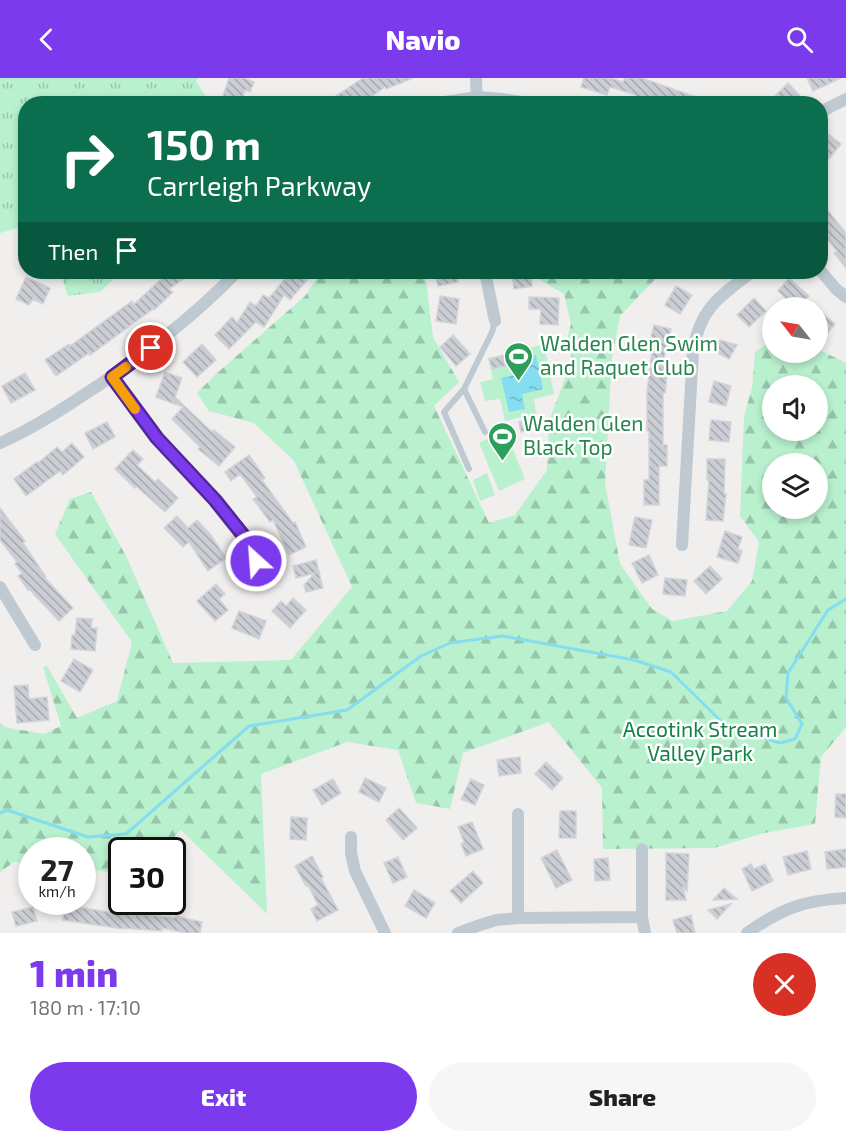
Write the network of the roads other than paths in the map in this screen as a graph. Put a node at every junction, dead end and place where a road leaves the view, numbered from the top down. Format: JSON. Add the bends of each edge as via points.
{"nodes":[{"id":1,"x":476,"y":78,"type":"edge"},
{"id":2,"x":477,"y":96,"type":"edge"},
{"id":3,"x":846,"y":99,"type":"edge"},
{"id":4,"x":828,"y":108,"type":"edge"},
{"id":5,"x":828,"y":278,"type":"edge"},
{"id":6,"x":229,"y":279,"type":"edge"},
{"id":7,"x":486,"y":279,"type":"edge"},
{"id":8,"x":743,"y":279,"type":"edge"},
{"id":9,"x":846,"y":297,"type":"edge"},
{"id":10,"x":495,"y":321,"type":"joint"},
{"id":11,"x":112,"y":377,"type":"junction"},
{"id":12,"x":464,"y":389,"type":"junction"},
{"id":13,"x":485,"y":432,"type":"dead end"},
{"id":14,"x":0,"y":443,"type":"edge"},
{"id":15,"x":469,"y":469,"type":"dead end"},
{"id":16,"x":682,"y":545,"type":"dead end"},
{"id":17,"x":256,"y":574,"type":"dead end"},
{"id":18,"x":0,"y":587,"type":"edge"},
{"id":19,"x":35,"y":645,"type":"dead end"},
{"id":20,"x":518,"y":813,"type":"dead end"},
{"id":21,"x":351,"y":837,"type":"dead end"},
{"id":22,"x":642,"y":849,"type":"dead end"},
{"id":23,"x":846,"y":898,"type":"edge"},
{"id":24,"x":642,"y":917,"type":"junction"},
{"id":25,"x":518,"y":918,"type":"junction"},
{"id":26,"x":385,"y":933,"type":"edge"},
{"id":27,"x":459,"y":933,"type":"edge"},
{"id":28,"x":645,"y":933,"type":"edge"},
{"id":29,"x":747,"y":933,"type":"edge"}],
"edges":[{"from":1,"to":2,"type":"street"},
{"from":3,"to":4,"type":"street"},
{"from":5,"to":9,"type":"street"},
{"from":6,"to":11,"type":"street","via":[[182,323]]},
{"from":7,"to":10,"type":"street"},
{"from":8,"to":16,"type":"street","via":[[713,304],[695,337]]},
{"from":10,"to":12,"type":"lane"},
{"from":11,"to":14,"type":"street"},
{"from":11,"to":17,"type":"street","via":[[157,438],[247,540],[256,561]]},
{"from":12,"to":13,"type":"lane"},
{"from":12,"to":15,"type":"lane","via":[[444,412]]},
{"from":18,"to":19,"type":"street"},
{"from":20,"to":25,"type":"street"},
{"from":21,"to":26,"type":"street","via":[[355,871]]},
{"from":22,"to":24,"type":"street"},
{"from":23,"to":29,"type":"street","via":[[799,904]]},
{"from":24,"to":25,"type":"street"},
{"from":24,"to":28,"type":"street"},
{"from":25,"to":27,"type":"street","via":[[496,920]]}]}
